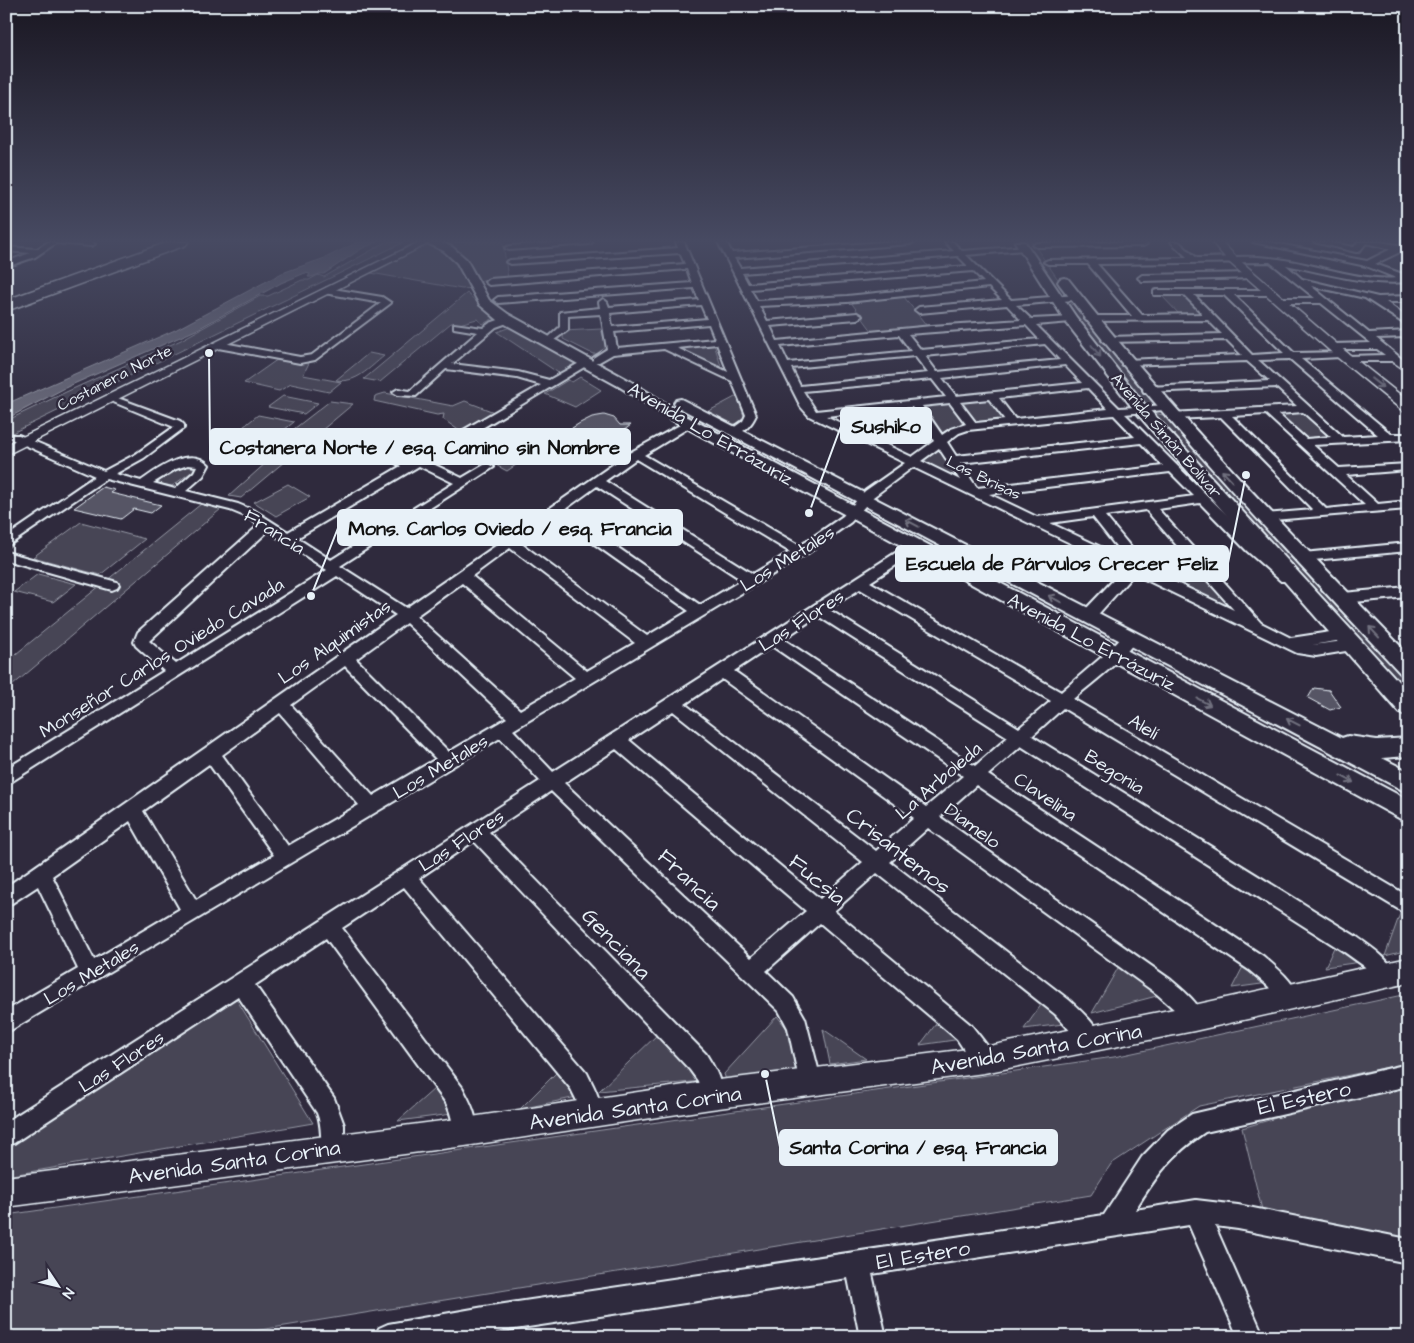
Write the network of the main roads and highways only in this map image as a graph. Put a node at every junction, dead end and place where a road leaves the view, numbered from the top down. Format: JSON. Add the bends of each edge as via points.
{"nodes":[{"id":1,"x":487,"y":305,"type":"edge"},
{"id":2,"x":503,"y":305,"type":"edge"},
{"id":3,"x":1068,"y":305,"type":"edge"},
{"id":4,"x":1074,"y":305,"type":"edge"},
{"id":5,"x":591,"y":361,"type":"junction"},
{"id":6,"x":859,"y":505,"type":"junction"},
{"id":7,"x":1408,"y":668,"type":"edge"},
{"id":8,"x":1408,"y":707,"type":"edge"},
{"id":9,"x":1323,"y":738,"type":"junction"},
{"id":10,"x":1408,"y":747,"type":"edge"},
{"id":11,"x":1408,"y":753,"type":"edge"},
{"id":12,"x":1403,"y":780,"type":"edge"},
{"id":13,"x":1408,"y":805,"type":"edge"},
{"id":14,"x":1408,"y":812,"type":"edge"}],
"edges":[{"from":1,"to":5,"type":"main road","name":"Avenida Lo Errázuriz","via":[[507,320]]},
{"from":2,"to":5,"type":"main road","name":"Avenida Lo Errázuriz"},
{"from":3,"to":8,"type":"main road","name":"Avenida Simón Bolívar","one_way":true,"via":[[1071,319],[1140,408]]},
{"from":7,"to":4,"type":"main road","name":"Avenida Simón Bolívar","one_way":true,"via":[[1265,518]]},
{"from":5,"to":6,"type":"main road","name":"Avenida Lo Errázuriz","via":[[735,431]]},
{"from":5,"to":6,"type":"main road","name":"Avenida Lo Errázuriz","via":[[689,423]]},
{"from":9,"to":6,"type":"main road","name":"Avenida Lo Errázuriz","one_way":true,"via":[[1088,616]]},
{"from":6,"to":14,"type":"main road","name":"Avenida Lo Errázuriz","one_way":true,"via":[[916,546]]},
{"from":9,"to":10,"type":"main road","via":[[1364,748]]},
{"from":9,"to":12,"type":"main road","name":"Avenida Lo Errázuriz"},
{"from":11,"to":12,"type":"main road"},
{"from":12,"to":13,"type":"main road","via":[[1399,790]]}]}
